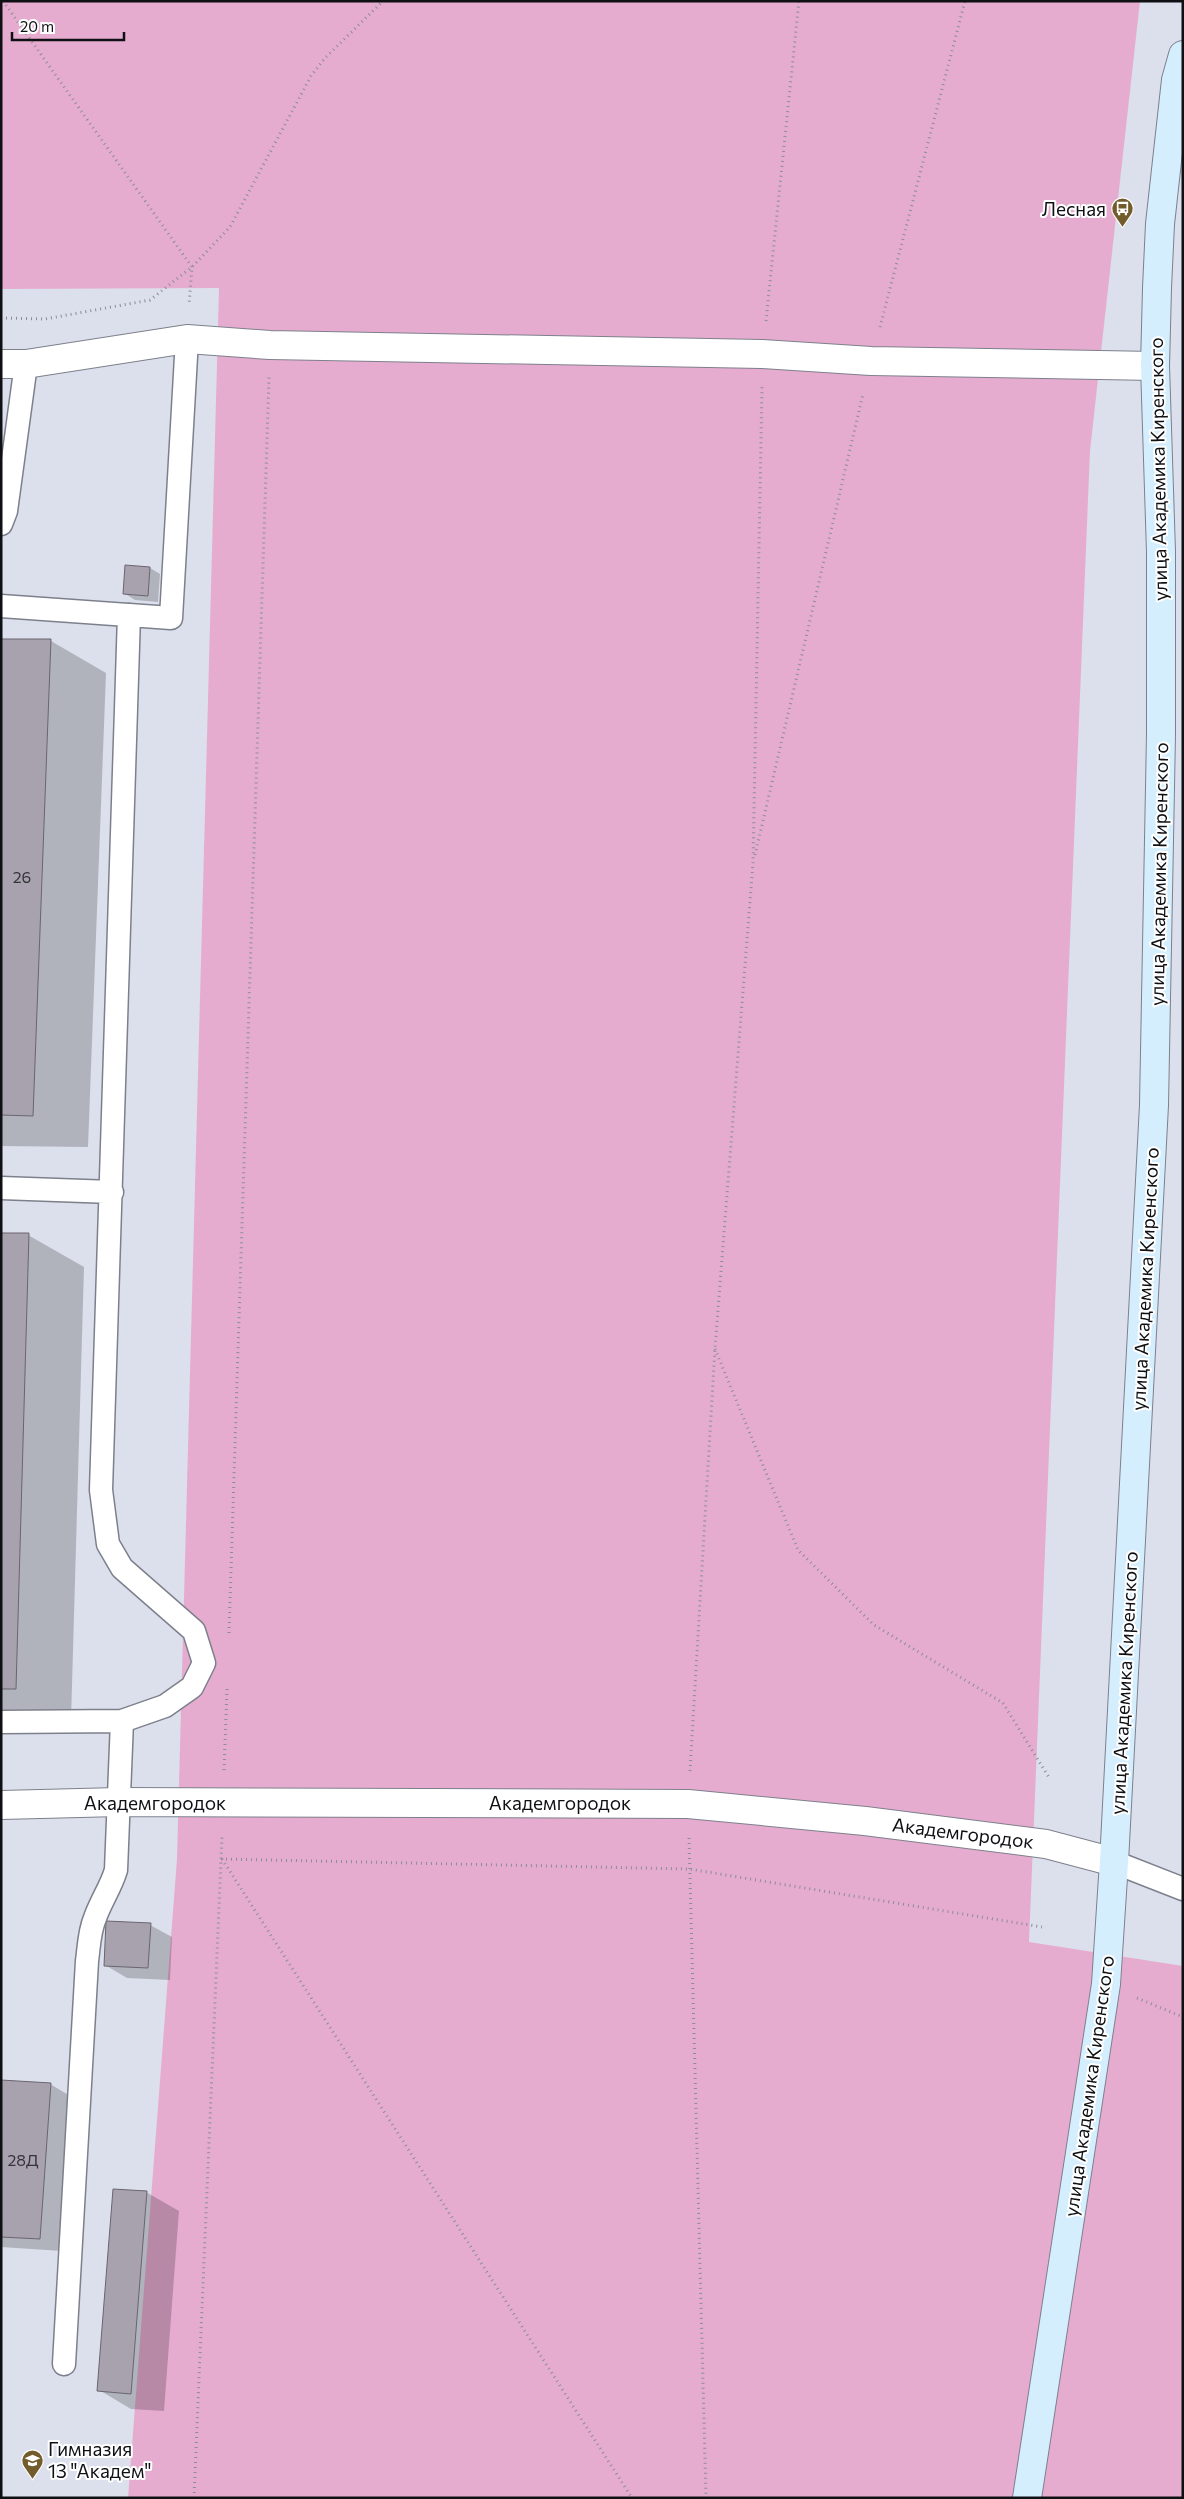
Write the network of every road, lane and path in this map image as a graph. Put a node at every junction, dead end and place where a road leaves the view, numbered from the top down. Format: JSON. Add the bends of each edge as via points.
{"nodes":[{"id":1,"x":3,"y":1,"type":"edge"},
{"id":2,"x":383,"y":1,"type":"edge"},
{"id":3,"x":799,"y":1,"type":"edge"},
{"id":4,"x":965,"y":1,"type":"edge"},
{"id":5,"x":1183,"y":55,"type":"edge"},
{"id":6,"x":192,"y":267,"type":"junction"},
{"id":7,"x":1,"y":318,"type":"edge"},
{"id":8,"x":187,"y":339,"type":"junction"},
{"id":9,"x":270,"y":345,"type":"junction"},
{"id":10,"x":762,"y":354,"type":"junction"},
{"id":11,"x":871,"y":361,"type":"junction"},
{"id":12,"x":14,"y":364,"type":"edge"},
{"id":13,"x":1155,"y":366,"type":"junction"},
{"id":14,"x":1,"y":524,"type":"edge"},
{"id":15,"x":1,"y":606,"type":"edge"},
{"id":16,"x":129,"y":615,"type":"junction"},
{"id":17,"x":753,"y":863,"type":"junction"},
{"id":18,"x":1,"y":1188,"type":"edge"},
{"id":19,"x":112,"y":1192,"type":"junction"},
{"id":20,"x":715,"y":1348,"type":"junction"},
{"id":21,"x":228,"y":1642,"type":"dead end"},
{"id":22,"x":227,"y":1682,"type":"dead end"},
{"id":23,"x":122,"y":1721,"type":"junction"},
{"id":24,"x":1,"y":1722,"type":"edge"},
{"id":25,"x":1050,"y":1779,"type":"dead end"},
{"id":26,"x":119,"y":1802,"type":"junction"},
{"id":27,"x":223,"y":1802,"type":"junction"},
{"id":28,"x":688,"y":1804,"type":"junction"},
{"id":29,"x":1,"y":1805,"type":"edge"},
{"id":30,"x":222,"y":1859,"type":"junction"},
{"id":31,"x":1114,"y":1862,"type":"junction"},
{"id":32,"x":689,"y":1869,"type":"junction"},
{"id":33,"x":1183,"y":1889,"type":"edge"},
{"id":34,"x":1042,"y":1927,"type":"dead end"},
{"id":35,"x":1106,"y":1984,"type":"junction"},
{"id":36,"x":1183,"y":2018,"type":"edge"},
{"id":37,"x":64,"y":2364,"type":"dead end"},
{"id":38,"x":194,"y":2498,"type":"edge"},
{"id":39,"x":632,"y":2498,"type":"edge"},
{"id":40,"x":706,"y":2498,"type":"edge"},
{"id":41,"x":1027,"y":2498,"type":"edge"}],
"edges":[{"from":1,"to":6,"type":"path"},
{"from":2,"to":6,"type":"path","via":[[311,76],[230,227]]},
{"from":3,"to":10,"type":"path"},
{"from":4,"to":11,"type":"path"},
{"from":5,"to":13,"type":"main road","name":"улица Академика Киренского","via":[[1176,80],[1160,224]]},
{"from":6,"to":7,"type":"path","via":[[150,300],[45,319]]},
{"from":6,"to":8,"type":"path"},
{"from":8,"to":9,"type":"street"},
{"from":8,"to":12,"type":"street"},
{"from":8,"to":16,"type":"lane","via":[[172,618]]},
{"from":9,"to":10,"type":"street"},
{"from":9,"to":21,"type":"path"},
{"from":10,"to":11,"type":"street"},
{"from":10,"to":17,"type":"path"},
{"from":11,"to":13,"type":"street"},
{"from":11,"to":17,"type":"path"},
{"from":12,"to":14,"type":"lane","via":[[6,511]]},
{"from":13,"to":31,"type":"main road","name":"улица Академика Киренского","via":[[1161,552],[1161,734],[1154,1105]]},
{"from":15,"to":16,"type":"lane"},
{"from":16,"to":19,"type":"lane"},
{"from":17,"to":20,"type":"path"},
{"from":18,"to":19,"type":"lane"},
{"from":19,"to":23,"type":"lane","via":[[101,1490],[103,1525],[108,1544],[122,1568],[194,1631],[204,1663],[192,1687],[165,1706]]},
{"from":20,"to":25,"type":"path","via":[[798,1550],[874,1624],[1003,1703]]},
{"from":20,"to":28,"type":"path"},
{"from":22,"to":27,"type":"path"},
{"from":23,"to":24,"type":"lane"},
{"from":23,"to":26,"type":"lane"},
{"from":26,"to":27,"type":"street","name":"Академгородок"},
{"from":26,"to":29,"type":"street","name":"Академгородок"},
{"from":26,"to":37,"type":"lane","via":[[116,1870],[95,1918],[87,1961]]},
{"from":27,"to":28,"type":"street","name":"Академгородок"},
{"from":27,"to":30,"type":"path"},
{"from":28,"to":31,"type":"street","name":"Академгородок","via":[[865,1821],[1046,1844]]},
{"from":28,"to":32,"type":"path"},
{"from":30,"to":32,"type":"path"},
{"from":30,"to":38,"type":"path"},
{"from":30,"to":39,"type":"path"},
{"from":31,"to":33,"type":"lane"},
{"from":31,"to":35,"type":"main road","name":"улица Академика Киренского"},
{"from":32,"to":34,"type":"path"},
{"from":32,"to":40,"type":"path"},
{"from":35,"to":36,"type":"path"},
{"from":35,"to":41,"type":"main road","name":"улица Академика Киренского"}]}
